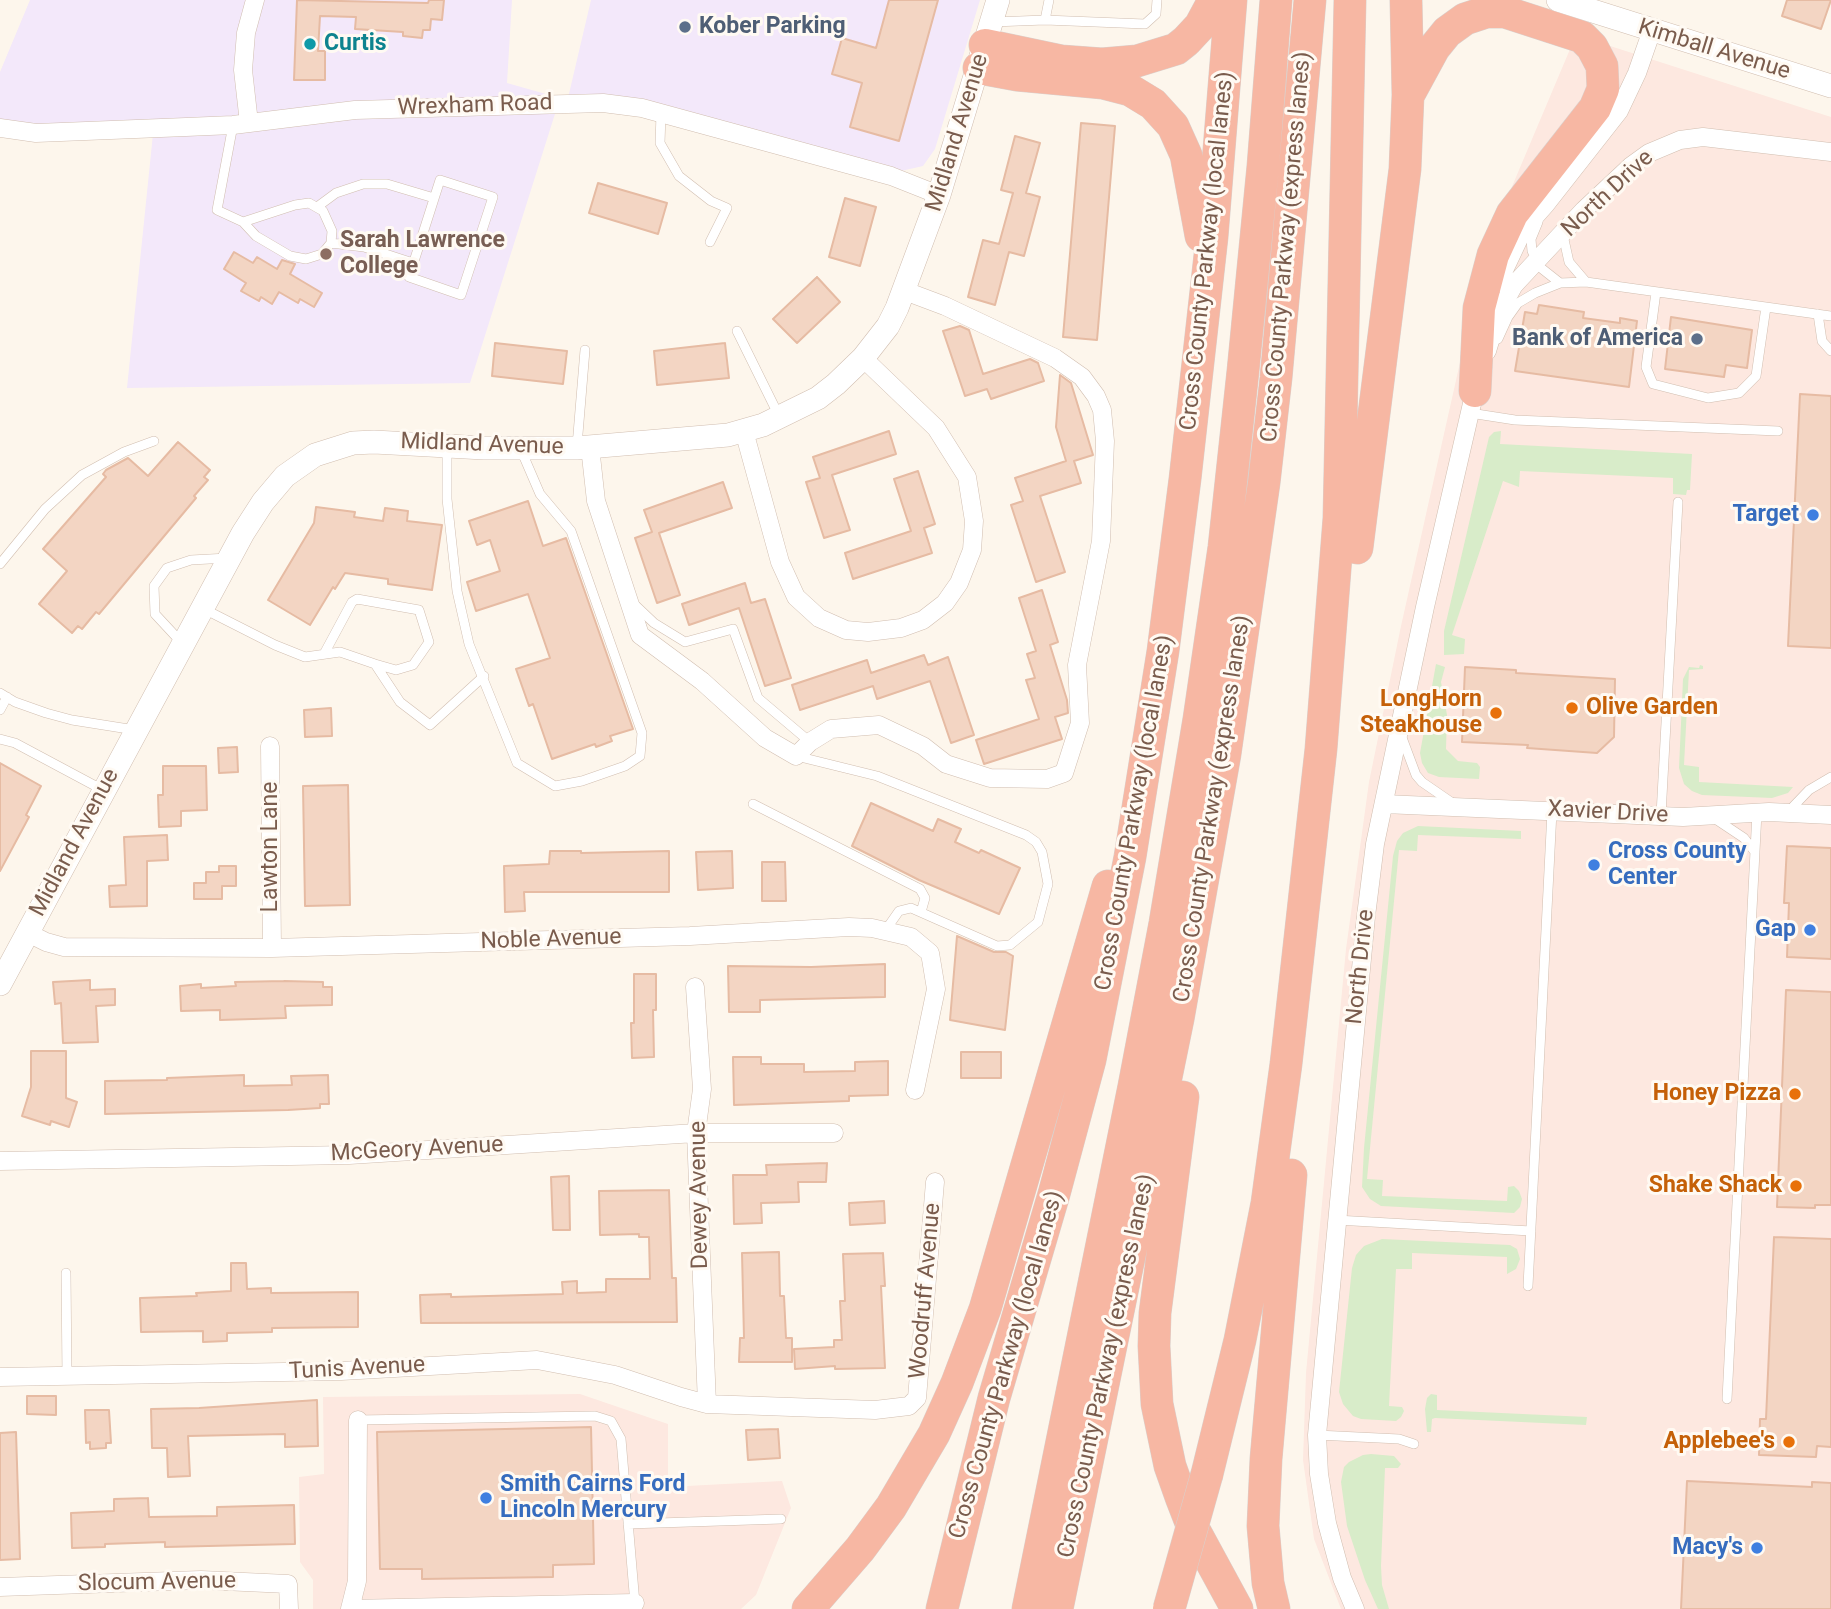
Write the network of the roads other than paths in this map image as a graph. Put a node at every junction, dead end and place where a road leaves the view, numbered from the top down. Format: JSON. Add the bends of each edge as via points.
{"nodes":[{"id":1,"x":255,"y":0,"type":"edge"},
{"id":2,"x":1049,"y":0,"type":"edge"},
{"id":3,"x":1157,"y":0,"type":"edge"},
{"id":4,"x":1214,"y":0,"type":"edge"},
{"id":5,"x":1231,"y":0,"type":"edge"},
{"id":6,"x":1276,"y":0,"type":"edge"},
{"id":7,"x":1310,"y":0,"type":"edge"},
{"id":8,"x":1350,"y":0,"type":"edge"},
{"id":9,"x":1406,"y":0,"type":"edge"},
{"id":10,"x":1569,"y":2,"type":"edge"},
{"id":11,"x":1045,"y":20,"type":"junction"},
{"id":12,"x":1652,"y":30,"type":"junction"},
{"id":13,"x":988,"y":34,"type":"edge"},
{"id":14,"x":1831,"y":86,"type":"edge"},
{"id":15,"x":1408,"y":95,"type":"junction"},
{"id":16,"x":661,"y":114,"type":"junction"},
{"id":17,"x":241,"y":124,"type":"junction"},
{"id":18,"x":0,"y":128,"type":"edge"},
{"id":19,"x":1831,"y":152,"type":"edge"},
{"id":20,"x":939,"y":195,"type":"junction"},
{"id":21,"x":434,"y":198,"type":"junction"},
{"id":22,"x":1546,"y":204,"type":"junction"},
{"id":23,"x":317,"y":207,"type":"junction"},
{"id":24,"x":243,"y":222,"type":"junction"},
{"id":25,"x":1563,"y":235,"type":"junction"},
{"id":26,"x":710,"y":242,"type":"dead end"},
{"id":27,"x":331,"y":243,"type":"junction"},
{"id":28,"x":1536,"y":262,"type":"junction"},
{"id":29,"x":413,"y":263,"type":"junction"},
{"id":30,"x":1208,"y":275,"type":"junction"},
{"id":31,"x":1586,"y":282,"type":"junction"},
{"id":32,"x":1560,"y":284,"type":"junction"},
{"id":33,"x":905,"y":291,"type":"junction"},
{"id":34,"x":1656,"y":292,"type":"junction"},
{"id":35,"x":1766,"y":307,"type":"junction"},
{"id":36,"x":1818,"y":314,"type":"junction"},
{"id":37,"x":1831,"y":316,"type":"edge"},
{"id":38,"x":737,"y":331,"type":"dead end"},
{"id":39,"x":585,"y":350,"type":"dead end"},
{"id":40,"x":1831,"y":351,"type":"edge"},
{"id":41,"x":863,"y":358,"type":"junction"},
{"id":42,"x":1472,"y":402,"type":"junction"},
{"id":43,"x":780,"y":418,"type":"junction"},
{"id":44,"x":744,"y":431,"type":"junction"},
{"id":45,"x":1777,"y":431,"type":"dead end"},
{"id":46,"x":154,"y":442,"type":"dead end"},
{"id":47,"x":447,"y":446,"type":"junction"},
{"id":48,"x":584,"y":447,"type":"junction"},
{"id":49,"x":520,"y":448,"type":"junction"},
{"id":50,"x":1678,"y":502,"type":"dead end"},
{"id":51,"x":229,"y":558,"type":"junction"},
{"id":52,"x":0,"y":564,"type":"edge"},
{"id":53,"x":627,"y":598,"type":"junction"},
{"id":54,"x":202,"y":608,"type":"junction"},
{"id":55,"x":182,"y":644,"type":"junction"},
{"id":56,"x":324,"y":654,"type":"junction"},
{"id":57,"x":375,"y":664,"type":"junction"},
{"id":58,"x":484,"y":676,"type":"junction"},
{"id":59,"x":3,"y":695,"type":"edge"},
{"id":60,"x":0,"y":710,"type":"edge"},
{"id":61,"x":136,"y":730,"type":"junction"},
{"id":62,"x":1400,"y":730,"type":"junction"},
{"id":63,"x":0,"y":739,"type":"edge"},
{"id":64,"x":810,"y":742,"type":"junction"},
{"id":65,"x":270,"y":746,"type":"dead end"},
{"id":66,"x":1321,"y":749,"type":"junction"},
{"id":67,"x":1225,"y":754,"type":"junction"},
{"id":68,"x":796,"y":756,"type":"junction"},
{"id":69,"x":1831,"y":776,"type":"edge"},
{"id":70,"x":1141,"y":789,"type":"junction"},
{"id":71,"x":103,"y":790,"type":"junction"},
{"id":72,"x":753,"y":804,"type":"dead end"},
{"id":73,"x":1384,"y":804,"type":"junction"},
{"id":74,"x":1459,"y":806,"type":"junction"},
{"id":75,"x":1552,"y":811,"type":"junction"},
{"id":76,"x":1757,"y":813,"type":"junction"},
{"id":77,"x":1787,"y":813,"type":"junction"},
{"id":78,"x":1661,"y":815,"type":"junction"},
{"id":79,"x":1831,"y":815,"type":"edge"},
{"id":80,"x":1709,"y":816,"type":"junction"},
{"id":81,"x":1755,"y":852,"type":"junction"},
{"id":82,"x":921,"y":912,"type":"junction"},
{"id":83,"x":1301,"y":928,"type":"junction"},
{"id":84,"x":885,"y":931,"type":"junction"},
{"id":85,"x":28,"y":933,"type":"junction"},
{"id":86,"x":272,"y":948,"type":"junction"},
{"id":87,"x":0,"y":984,"type":"edge"},
{"id":88,"x":695,"y":987,"type":"dead end"},
{"id":89,"x":915,"y":1090,"type":"dead end"},
{"id":90,"x":696,"y":1133,"type":"junction"},
{"id":91,"x":834,"y":1133,"type":"dead end"},
{"id":92,"x":0,"y":1161,"type":"edge"},
{"id":93,"x":935,"y":1182,"type":"dead end"},
{"id":94,"x":1336,"y":1220,"type":"junction"},
{"id":95,"x":1531,"y":1231,"type":"junction"},
{"id":96,"x":66,"y":1273,"type":"dead end"},
{"id":97,"x":1528,"y":1286,"type":"dead end"},
{"id":98,"x":0,"y":1377,"type":"edge"},
{"id":99,"x":67,"y":1377,"type":"junction"},
{"id":100,"x":1727,"y":1399,"type":"dead end"},
{"id":101,"x":707,"y":1404,"type":"junction"},
{"id":102,"x":358,"y":1420,"type":"joint"},
{"id":103,"x":1317,"y":1435,"type":"junction"},
{"id":104,"x":1414,"y":1444,"type":"dead end"},
{"id":105,"x":780,"y":1519,"type":"dead end"},
{"id":106,"x":628,"y":1524,"type":"junction"},
{"id":107,"x":0,"y":1587,"type":"edge"},
{"id":108,"x":634,"y":1606,"type":"edge"},
{"id":109,"x":490,"y":1607,"type":"edge"},
{"id":110,"x":289,"y":1609,"type":"edge"},
{"id":111,"x":350,"y":1609,"type":"edge"},
{"id":112,"x":808,"y":1609,"type":"edge"},
{"id":113,"x":942,"y":1609,"type":"edge"},
{"id":114,"x":1028,"y":1609,"type":"edge"},
{"id":115,"x":1057,"y":1609,"type":"edge"},
{"id":116,"x":1169,"y":1609,"type":"edge"},
{"id":117,"x":1237,"y":1609,"type":"edge"},
{"id":118,"x":1273,"y":1609,"type":"edge"},
{"id":119,"x":1355,"y":1609,"type":"edge"}],
"edges":[{"from":1,"to":17,"type":"street","via":[[246,33]]},
{"from":2,"to":11,"type":"lane"},
{"from":3,"to":11,"type":"lane","via":[[1156,14],[1145,24]]},
{"from":4,"to":13,"type":"highway","via":[[1200,26],[1176,49],[1137,61],[1061,61]]},
{"from":5,"to":30,"type":"highway","name":"Cross County Parkway (local lanes)"},
{"from":6,"to":114,"type":"highway","name":"Cross County Parkway (express lanes)","via":[[1224,547],[1199,719],[1134,1086]]},
{"from":7,"to":67,"type":"highway","name":"Cross County Parkway (express lanes)","via":[[1275,391]]},
{"from":8,"to":66,"type":"highway","via":[[1339,518]]},
{"from":9,"to":15,"type":"highway"},
{"from":10,"to":12,"type":"street","name":"Kimball Avenue"},
{"from":11,"to":13,"type":"lane"},
{"from":12,"to":14,"type":"street","name":"Kimball Avenue"},
{"from":12,"to":22,"type":"street","name":"North Drive","via":[[1619,111]]},
{"from":13,"to":20,"type":"street","name":"Midland Avenue"},
{"from":13,"to":30,"type":"highway","via":[[1028,77],[1103,83],[1129,90],[1153,104],[1173,126],[1186,155]]},
{"from":15,"to":42,"type":"highway","via":[[1440,39],[1454,26],[1486,12],[1514,14],[1582,37],[1602,66],[1603,89],[1595,108],[1512,214],[1493,255],[1479,308]]},
{"from":15,"to":66,"type":"highway","via":[[1405,169],[1350,607]]},
{"from":16,"to":17,"type":"street","name":"Wrexham Road","via":[[603,103],[529,104],[355,110]]},
{"from":16,"to":20,"type":"street","name":"Wrexham Road","via":[[891,176]]},
{"from":16,"to":26,"type":"lane","via":[[660,143],[679,176],[727,208]]},
{"from":17,"to":18,"type":"street","name":"Wrexham Road","via":[[36,133]]},
{"from":17,"to":24,"type":"lane","via":[[217,210]]},
{"from":19,"to":25,"type":"street","name":"North Drive","via":[[1714,137],[1670,143],[1631,166]]},
{"from":20,"to":33,"type":"street","name":"Midland Avenue"},
{"from":21,"to":23,"type":"lane","via":[[387,184],[363,184],[336,193]]},
{"from":21,"to":29,"type":"lane"},
{"from":21,"to":29,"type":"lane","via":[[440,180],[493,197],[461,295],[409,277]]},
{"from":22,"to":28,"type":"lane","via":[[1531,239]]},
{"from":22,"to":42,"type":"street","name":"North Drive","via":[[1523,230],[1493,296]]},
{"from":23,"to":24,"type":"lane","via":[[295,205]]},
{"from":23,"to":27,"type":"lane","via":[[332,231]]},
{"from":24,"to":27,"type":"lane","via":[[257,236],[298,258],[322,254]]},
{"from":25,"to":28,"type":"street","name":"North Drive"},
{"from":25,"to":31,"type":"lane","via":[[1569,262]]},
{"from":27,"to":29,"type":"lane","via":[[365,247]]},
{"from":28,"to":32,"type":"lane"},
{"from":28,"to":42,"type":"street","name":"North Drive","via":[[1502,304]]},
{"from":30,"to":70,"type":"highway","name":"Cross County Parkway (local lanes)","via":[[1165,638]]},
{"from":31,"to":32,"type":"lane"},
{"from":31,"to":34,"type":"lane"},
{"from":32,"to":42,"type":"lane","via":[[1525,298],[1513,310]]},
{"from":33,"to":41,"type":"street","name":"Midland Avenue","via":[[888,326]]},
{"from":33,"to":64,"type":"street","via":[[1055,358],[1082,377],[1102,410],[1101,541],[1077,665],[1080,723],[1064,773],[1047,779],[990,778],[946,764],[923,746],[879,725],[831,729]]},
{"from":34,"to":35,"type":"lane"},
{"from":34,"to":35,"type":"lane","via":[[1646,367],[1653,384],[1708,398],[1738,393],[1756,376]]},
{"from":35,"to":36,"type":"lane"},
{"from":36,"to":37,"type":"lane"},
{"from":36,"to":40,"type":"lane","via":[[1822,341]]},
{"from":38,"to":43,"type":"lane"},
{"from":39,"to":48,"type":"lane"},
{"from":41,"to":43,"type":"street","name":"Midland Avenue","via":[[818,398]]},
{"from":41,"to":44,"type":"street","via":[[936,428],[967,477],[974,521],[972,550],[945,603],[923,620],[901,628],[846,630],[819,618],[796,597],[780,562]]},
{"from":42,"to":45,"type":"lane","via":[[1498,419]]},
{"from":42,"to":62,"type":"street","name":"North Drive"},
{"from":43,"to":44,"type":"street","name":"Midland Avenue"},
{"from":44,"to":48,"type":"street","name":"Midland Avenue"},
{"from":46,"to":52,"type":"lane","via":[[82,475],[45,509]]},
{"from":47,"to":49,"type":"street","name":"Midland Avenue"},
{"from":47,"to":51,"type":"street","name":"Midland Avenue","via":[[353,443],[305,460],[268,495]]},
{"from":47,"to":58,"type":"lane","via":[[447,499],[457,591],[470,644]]},
{"from":48,"to":49,"type":"street","name":"Midland Avenue"},
{"from":48,"to":53,"type":"street"},
{"from":49,"to":58,"type":"lane","via":[[540,494],[572,531],[642,733],[640,756],[607,773],[555,786],[517,763]]},
{"from":50,"to":78,"type":"lane"},
{"from":51,"to":54,"type":"street","name":"Midland Avenue"},
{"from":51,"to":55,"type":"lane","via":[[191,560],[167,568],[154,586],[155,614]]},
{"from":53,"to":64,"type":"lane","via":[[654,623],[685,642],[733,629],[758,698]]},
{"from":53,"to":68,"type":"street","via":[[640,635],[702,681],[765,738]]},
{"from":54,"to":55,"type":"street","name":"Midland Avenue"},
{"from":54,"to":56,"type":"lane","via":[[305,657]]},
{"from":55,"to":61,"type":"street","name":"Midland Avenue"},
{"from":56,"to":57,"type":"lane","via":[[340,652]]},
{"from":56,"to":57,"type":"lane","via":[[357,599],[419,610],[429,642],[413,665],[396,670]]},
{"from":57,"to":58,"type":"lane","via":[[400,702],[430,725]]},
{"from":59,"to":60,"type":"lane"},
{"from":59,"to":61,"type":"lane","via":[[59,717]]},
{"from":61,"to":71,"type":"street","name":"Midland Avenue"},
{"from":62,"to":73,"type":"street","name":"North Drive"},
{"from":62,"to":74,"type":"lane","via":[[1416,775]]},
{"from":63,"to":71,"type":"lane"},
{"from":64,"to":68,"type":"street"},
{"from":65,"to":86,"type":"street","name":"Lawton Lane"},
{"from":66,"to":83,"type":"highway"},
{"from":67,"to":115,"type":"highway","name":"Cross County Parkway (express lanes)","via":[[1174,1043]]},
{"from":67,"to":117,"type":"highway","via":[[1164,1233],[1154,1346],[1157,1404],[1170,1466],[1193,1528]]},
{"from":68,"to":82,"type":"lane","via":[[877,776],[1026,835],[1042,852],[1048,884],[1038,922],[1010,945],[998,946]]},
{"from":69,"to":77,"type":"lane"},
{"from":70,"to":112,"type":"highway","via":[[1100,908],[985,1308],[962,1370],[934,1434],[891,1507]]},
{"from":70,"to":113,"type":"highway","name":"Cross County Parkway (local lanes)","via":[[1090,1060],[1014,1324]]},
{"from":71,"to":85,"type":"street","name":"Midland Avenue"},
{"from":72,"to":82,"type":"lane","via":[[920,889],[925,898]]},
{"from":73,"to":74,"type":"street","name":"Xavier Drive"},
{"from":73,"to":94,"type":"street","name":"North Drive","via":[[1370,880]]},
{"from":74,"to":75,"type":"street","name":"Xavier Drive"},
{"from":75,"to":78,"type":"street","name":"Xavier Drive"},
{"from":75,"to":95,"type":"lane"},
{"from":76,"to":77,"type":"street","name":"Xavier Drive"},
{"from":76,"to":80,"type":"street","name":"Xavier Drive"},
{"from":76,"to":81,"type":"lane"},
{"from":77,"to":79,"type":"street","name":"Xavier Drive"},
{"from":78,"to":80,"type":"street","name":"Xavier Drive"},
{"from":80,"to":81,"type":"lane","via":[[1739,834]]},
{"from":81,"to":100,"type":"lane"},
{"from":82,"to":84,"type":"lane","via":[[899,911]]},
{"from":83,"to":116,"type":"highway","bridge":true,"via":[[1268,1203],[1240,1340]]},
{"from":83,"to":118,"type":"highway","via":[[1304,1025],[1263,1526]]},
{"from":84,"to":86,"type":"street","name":"Noble Avenue","via":[[849,927]]},
{"from":84,"to":89,"type":"street","name":"Noble Avenue","via":[[911,937],[930,953],[936,989]]},
{"from":85,"to":86,"type":"street","name":"Noble Avenue","via":[[64,947]]},
{"from":85,"to":87,"type":"street","name":"Midland Avenue"},
{"from":88,"to":90,"type":"street","name":"Dewey Avenue","via":[[702,1089]]},
{"from":90,"to":91,"type":"street","name":"McGeory Avenue"},
{"from":90,"to":92,"type":"street","name":"McGeory Avenue","via":[[349,1155]]},
{"from":90,"to":101,"type":"street","name":"Dewey Avenue"},
{"from":93,"to":101,"type":"street","name":"Woodruff Avenue","via":[[917,1398],[909,1405],[875,1410]]},
{"from":94,"to":95,"type":"lane"},
{"from":94,"to":103,"type":"street","name":"North Drive"},
{"from":95,"to":97,"type":"lane"},
{"from":96,"to":99,"type":"lane"},
{"from":98,"to":99,"type":"street","name":"Tunis Avenue"},
{"from":99,"to":101,"type":"street","name":"Tunis Avenue","via":[[341,1371],[537,1360],[615,1375]]},
{"from":102,"to":106,"type":"lane","via":[[595,1416],[611,1421],[621,1439]]},
{"from":102,"to":111,"type":"street","via":[[357,1581]]},
{"from":103,"to":104,"type":"lane","via":[[1399,1439]]},
{"from":103,"to":119,"type":"street","name":"North Drive","via":[[1319,1474],[1334,1551]]},
{"from":105,"to":106,"type":"lane"},
{"from":106,"to":108,"type":"lane"},
{"from":107,"to":110,"type":"street","name":"Slocum Avenue","via":[[201,1580],[288,1584]]},
{"from":108,"to":109,"type":"street"},
{"from":109,"to":111,"type":"street"}]}
